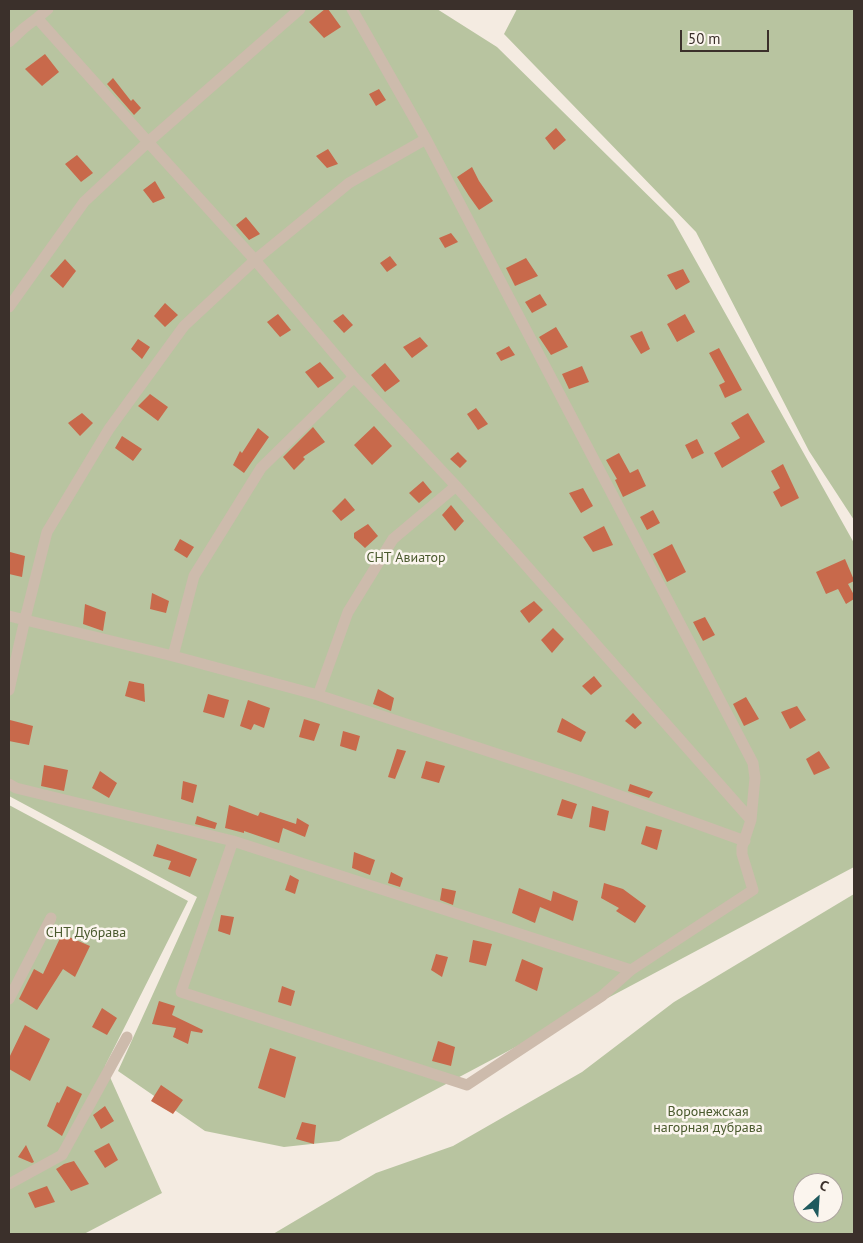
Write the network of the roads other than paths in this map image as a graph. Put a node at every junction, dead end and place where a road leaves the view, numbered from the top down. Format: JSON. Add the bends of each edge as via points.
{"nodes":[{"id":1,"x":48,"y":9,"type":"edge"},
{"id":2,"x":300,"y":9,"type":"edge"},
{"id":3,"x":352,"y":9,"type":"edge"},
{"id":4,"x":37,"y":18,"type":"junction"},
{"id":5,"x":9,"y":42,"type":"edge"},
{"id":6,"x":426,"y":139,"type":"junction"},
{"id":7,"x":148,"y":142,"type":"junction"},
{"id":8,"x":255,"y":260,"type":"junction"},
{"id":9,"x":9,"y":307,"type":"edge"},
{"id":10,"x":354,"y":377,"type":"junction"},
{"id":11,"x":456,"y":486,"type":"junction"},
{"id":12,"x":9,"y":616,"type":"edge"},
{"id":13,"x":25,"y":620,"type":"junction"},
{"id":14,"x":173,"y":656,"type":"junction"},
{"id":15,"x":9,"y":690,"type":"edge"},
{"id":16,"x":318,"y":695,"type":"junction"},
{"id":17,"x":9,"y":784,"type":"edge"},
{"id":18,"x":751,"y":820,"type":"junction"},
{"id":19,"x":233,"y":841,"type":"junction"},
{"id":20,"x":745,"y":841,"type":"junction"},
{"id":21,"x":51,"y":918,"type":"dead end"},
{"id":22,"x":631,"y":970,"type":"junction"},
{"id":23,"x":9,"y":999,"type":"edge"},
{"id":24,"x":127,"y":1037,"type":"dead end"},
{"id":25,"x":9,"y":1184,"type":"edge"}],
"edges":[{"from":1,"to":4,"type":"street"},
{"from":2,"to":7,"type":"street"},
{"from":3,"to":6,"type":"street"},
{"from":4,"to":5,"type":"street"},
{"from":4,"to":7,"type":"street"},
{"from":6,"to":8,"type":"street","via":[[348,183]]},
{"from":6,"to":18,"type":"street","via":[[753,763],[755,778]]},
{"from":7,"to":8,"type":"street"},
{"from":7,"to":9,"type":"street","via":[[84,202]]},
{"from":8,"to":10,"type":"street"},
{"from":8,"to":13,"type":"street","via":[[184,326],[109,429],[47,532]]},
{"from":10,"to":11,"type":"street"},
{"from":10,"to":14,"type":"street","via":[[261,468],[194,576]]},
{"from":11,"to":16,"type":"street","via":[[393,539],[348,612]]},
{"from":11,"to":18,"type":"street"},
{"from":12,"to":13,"type":"street"},
{"from":13,"to":14,"type":"street"},
{"from":13,"to":15,"type":"street"},
{"from":14,"to":16,"type":"street"},
{"from":16,"to":20,"type":"street","via":[[579,781]]},
{"from":17,"to":19,"type":"street"},
{"from":18,"to":20,"type":"street"},
{"from":19,"to":22,"type":"street"},
{"from":19,"to":22,"type":"street","via":[[181,992],[467,1085],[602,996]]},
{"from":20,"to":22,"type":"street","via":[[742,854],[753,890]]},
{"from":21,"to":23,"type":"street"},
{"from":24,"to":25,"type":"street","via":[[62,1155]]}]}
